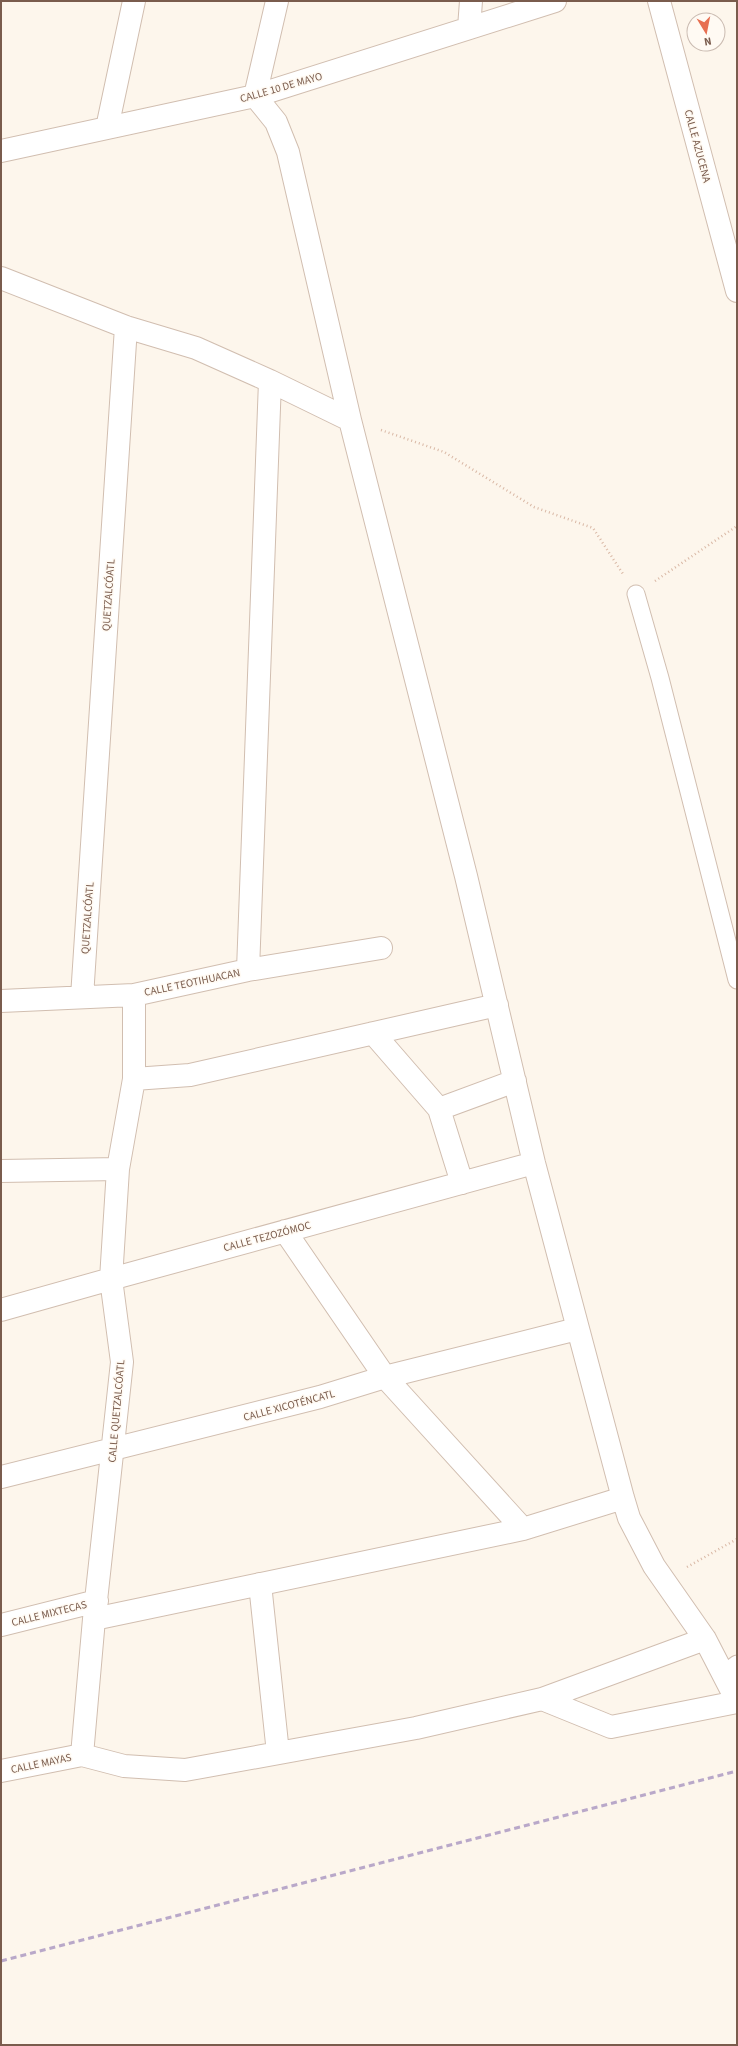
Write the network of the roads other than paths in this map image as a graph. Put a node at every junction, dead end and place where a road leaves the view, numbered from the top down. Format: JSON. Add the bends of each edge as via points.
{"nodes":[{"id":1,"x":134,"y":1,"type":"edge"},
{"id":2,"x":277,"y":1,"type":"edge"},
{"id":3,"x":471,"y":1,"type":"edge"},
{"id":4,"x":555,"y":1,"type":"edge"},
{"id":5,"x":659,"y":1,"type":"edge"},
{"id":6,"x":469,"y":28,"type":"junction"},
{"id":7,"x":255,"y":96,"type":"junction"},
{"id":8,"x":107,"y":128,"type":"junction"},
{"id":9,"x":1,"y":151,"type":"edge"},
{"id":10,"x":1,"y":278,"type":"edge"},
{"id":11,"x":737,"y":291,"type":"edge"},
{"id":12,"x":126,"y":327,"type":"junction"},
{"id":13,"x":270,"y":381,"type":"junction"},
{"id":14,"x":350,"y":420,"type":"junction"},
{"id":15,"x":636,"y":594,"type":"road end"},
{"id":16,"x":382,"y":948,"type":"dead end"},
{"id":17,"x":248,"y":970,"type":"junction"},
{"id":18,"x":737,"y":980,"type":"edge"},
{"id":19,"x":134,"y":995,"type":"junction"},
{"id":20,"x":82,"y":997,"type":"junction"},
{"id":21,"x":1,"y":1001,"type":"edge"},
{"id":22,"x":497,"y":1005,"type":"junction"},
{"id":23,"x":373,"y":1033,"type":"junction"},
{"id":24,"x":134,"y":1079,"type":"junction"},
{"id":25,"x":515,"y":1081,"type":"junction"},
{"id":26,"x":439,"y":1109,"type":"junction"},
{"id":27,"x":534,"y":1163,"type":"junction"},
{"id":28,"x":118,"y":1169,"type":"junction"},
{"id":29,"x":1,"y":1170,"type":"edge"},
{"id":30,"x":462,"y":1183,"type":"junction"},
{"id":31,"x":285,"y":1231,"type":"junction"},
{"id":32,"x":111,"y":1278,"type":"junction"},
{"id":33,"x":1,"y":1310,"type":"edge"},
{"id":34,"x":577,"y":1330,"type":"junction"},
{"id":35,"x":385,"y":1377,"type":"junction"},
{"id":36,"x":113,"y":1450,"type":"junction"},
{"id":37,"x":1,"y":1478,"type":"edge"},
{"id":38,"x":623,"y":1498,"type":"junction"},
{"id":39,"x":523,"y":1529,"type":"junction"},
{"id":40,"x":260,"y":1584,"type":"junction"},
{"id":41,"x":95,"y":1610,"type":"junction"},
{"id":42,"x":1,"y":1625,"type":"edge"},
{"id":43,"x":705,"y":1639,"type":"junction"},
{"id":44,"x":729,"y":1670,"type":"edge"},
{"id":45,"x":542,"y":1699,"type":"junction"},
{"id":46,"x":737,"y":1702,"type":"edge"},
{"id":47,"x":278,"y":1753,"type":"junction"},
{"id":48,"x":82,"y":1755,"type":"junction"},
{"id":49,"x":1,"y":1772,"type":"edge"}],
"edges":[{"from":1,"to":8,"type":"street"},
{"from":2,"to":7,"type":"street"},
{"from":3,"to":6,"type":"street"},
{"from":4,"to":6,"type":"street","name":"CALLE 10 DE MAYO"},
{"from":5,"to":11,"type":"street","name":"CALLE AZUCENA"},
{"from":6,"to":7,"type":"street","name":"CALLE 10 DE MAYO"},
{"from":7,"to":8,"type":"street","name":"CALLE 10 DE MAYO"},
{"from":7,"to":14,"type":"street","via":[[276,122],[288,152]]},
{"from":8,"to":9,"type":"street","name":"CALLE 10 DE MAYO"},
{"from":10,"to":12,"type":"street"},
{"from":12,"to":13,"type":"street","via":[[196,348]]},
{"from":12,"to":20,"type":"street","name":"QUETZALCÓATL"},
{"from":13,"to":14,"type":"street"},
{"from":13,"to":17,"type":"street"},
{"from":14,"to":22,"type":"street"},
{"from":15,"to":18,"type":"lane"},
{"from":16,"to":17,"type":"street","name":"CALLE TEOTIHUACAN"},
{"from":17,"to":19,"type":"street","name":"CALLE TEOTIHUACAN"},
{"from":19,"to":20,"type":"street","name":"CALLE TEOTIHUACAN"},
{"from":19,"to":24,"type":"street","name":"CALLE QUETZALCÓATL"},
{"from":20,"to":21,"type":"street","name":"CALLE TEOTIHUACAN"},
{"from":22,"to":23,"type":"street"},
{"from":22,"to":25,"type":"street"},
{"from":23,"to":24,"type":"street","via":[[190,1075]]},
{"from":23,"to":26,"type":"street"},
{"from":24,"to":28,"type":"street","name":"CALLE QUETZALCÓATL"},
{"from":25,"to":26,"type":"street"},
{"from":25,"to":27,"type":"street"},
{"from":26,"to":30,"type":"street"},
{"from":27,"to":30,"type":"street","name":"CALLE TEZOZÓMOC"},
{"from":27,"to":34,"type":"street"},
{"from":28,"to":29,"type":"street"},
{"from":28,"to":32,"type":"street","name":"CALLE QUETZALCÓATL"},
{"from":30,"to":31,"type":"street","name":"CALLE TEZOZÓMOC"},
{"from":31,"to":32,"type":"street","name":"CALLE TEZOZÓMOC"},
{"from":31,"to":35,"type":"street"},
{"from":32,"to":33,"type":"street","name":"CALLE TEZOZÓMOC"},
{"from":32,"to":36,"type":"street","name":"CALLE QUETZALCÓATL","via":[[122,1362]]},
{"from":34,"to":35,"type":"street","name":"CALLE XICOTÉNCATL"},
{"from":34,"to":38,"type":"street"},
{"from":35,"to":36,"type":"street","name":"CALLE XICOTÉNCATL","via":[[320,1397]]},
{"from":35,"to":39,"type":"street"},
{"from":36,"to":37,"type":"street","name":"CALLE XICOTÉNCATL"},
{"from":36,"to":41,"type":"street","name":"CALLE QUETZALCÓATL"},
{"from":38,"to":39,"type":"street","name":"CALLE MIXTECAS"},
{"from":38,"to":43,"type":"street","via":[[630,1518],[663,1580]]},
{"from":39,"to":40,"type":"street","name":"CALLE MIXTECAS"},
{"from":40,"to":41,"type":"street","name":"CALLE MIXTECAS"},
{"from":40,"to":47,"type":"street"},
{"from":41,"to":42,"type":"street","name":"CALLE MIXTECAS"},
{"from":41,"to":48,"type":"street","name":"CALLE QUETZALCÓATL"},
{"from":43,"to":44,"type":"street"},
{"from":43,"to":45,"type":"street"},
{"from":44,"to":46,"type":"street"},
{"from":45,"to":46,"type":"street","via":[[611,1727]]},
{"from":45,"to":47,"type":"street","via":[[416,1728]]},
{"from":47,"to":48,"type":"street","via":[[185,1770],[124,1766]]},
{"from":48,"to":49,"type":"street","name":"CALLE MAYAS"}]}
